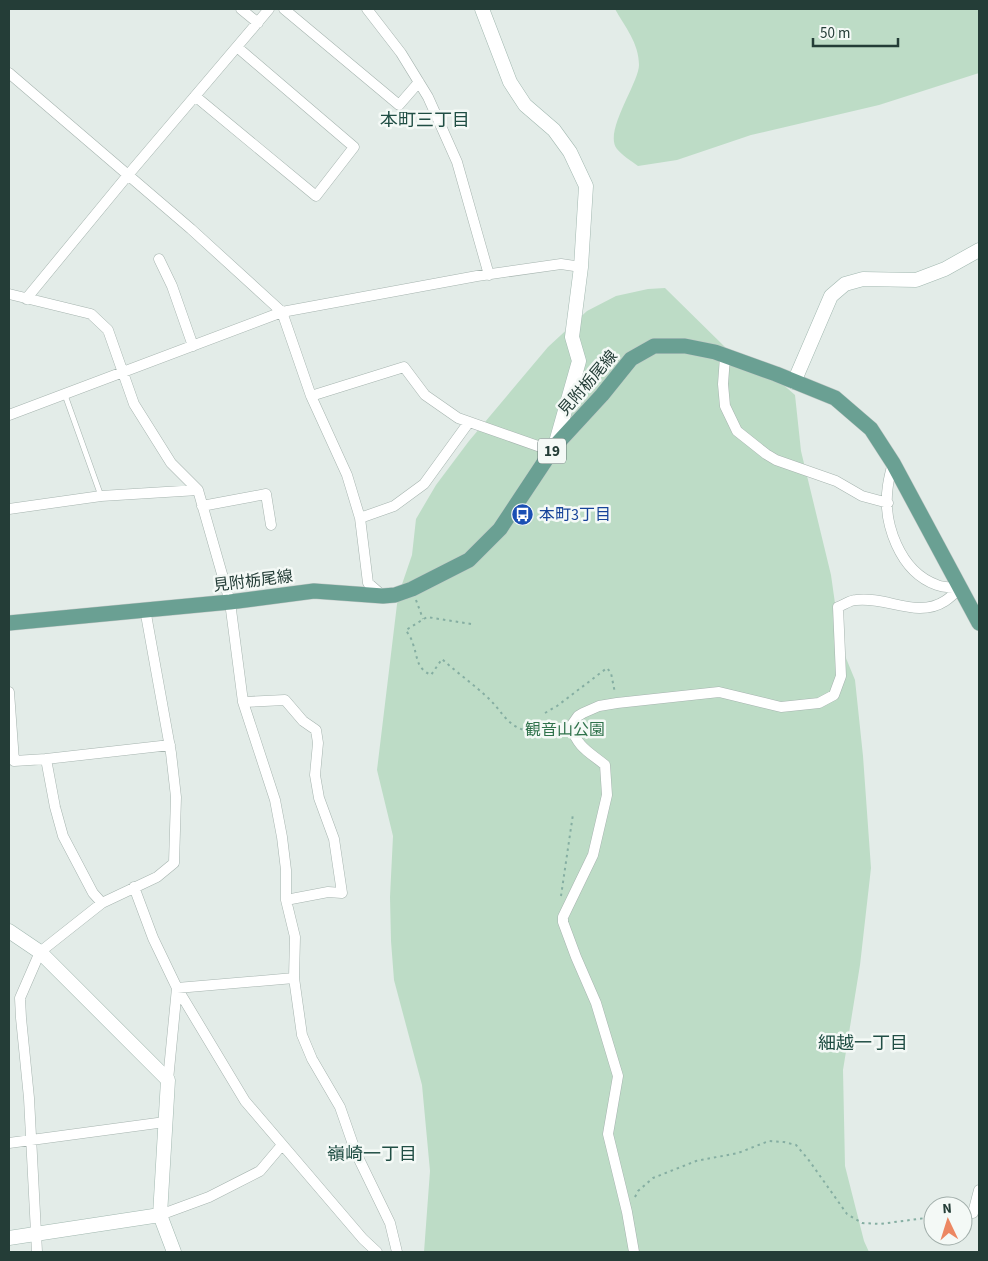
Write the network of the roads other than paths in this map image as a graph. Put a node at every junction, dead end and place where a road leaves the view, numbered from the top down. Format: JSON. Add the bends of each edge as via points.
{"nodes":[{"id":1,"x":241,"y":9,"type":"edge"},
{"id":2,"x":269,"y":9,"type":"edge"},
{"id":3,"x":284,"y":9,"type":"edge"},
{"id":4,"x":367,"y":9,"type":"edge"},
{"id":5,"x":482,"y":9,"type":"edge"},
{"id":6,"x":258,"y":23,"type":"junction"},
{"id":7,"x":237,"y":47,"type":"junction"},
{"id":8,"x":9,"y":73,"type":"edge"},
{"id":9,"x":419,"y":82,"type":"junction"},
{"id":10,"x":195,"y":96,"type":"junction"},
{"id":11,"x":128,"y":175,"type":"junction"},
{"id":12,"x":979,"y":250,"type":"edge"},
{"id":13,"x":159,"y":259,"type":"dead end"},
{"id":14,"x":581,"y":267,"type":"junction"},
{"id":15,"x":489,"y":275,"type":"junction"},
{"id":16,"x":9,"y":294,"type":"edge"},
{"id":17,"x":26,"y":298,"type":"junction"},
{"id":18,"x":282,"y":312,"type":"junction"},
{"id":19,"x":193,"y":346,"type":"junction"},
{"id":20,"x":725,"y":357,"type":"junction"},
{"id":21,"x":122,"y":371,"type":"junction"},
{"id":22,"x":794,"y":382,"type":"junction"},
{"id":23,"x":65,"y":395,"type":"junction"},
{"id":24,"x":311,"y":396,"type":"junction"},
{"id":25,"x":9,"y":415,"type":"edge"},
{"id":26,"x":470,"y":422,"type":"junction"},
{"id":27,"x":553,"y":449,"type":"junction"},
{"id":28,"x":893,"y":463,"type":"junction"},
{"id":29,"x":198,"y":490,"type":"junction"},
{"id":30,"x":101,"y":496,"type":"junction"},
{"id":31,"x":888,"y":504,"type":"junction"},
{"id":32,"x":202,"y":506,"type":"junction"},
{"id":33,"x":9,"y":509,"type":"edge"},
{"id":34,"x":360,"y":518,"type":"junction"},
{"id":35,"x":271,"y":525,"type":"dead end"},
{"id":36,"x":960,"y":588,"type":"junction"},
{"id":37,"x":383,"y":596,"type":"junction"},
{"id":38,"x":230,"y":602,"type":"junction"},
{"id":39,"x":145,"y":609,"type":"junction"},
{"id":40,"x":9,"y":623,"type":"edge"},
{"id":41,"x":979,"y":623,"type":"edge"},
{"id":42,"x":9,"y":692,"type":"edge"},
{"id":43,"x":243,"y":702,"type":"junction"},
{"id":44,"x":11,"y":733,"type":"edge"},
{"id":45,"x":170,"y":746,"type":"junction"},
{"id":46,"x":46,"y":759,"type":"junction"},
{"id":47,"x":134,"y":887,"type":"junction"},
{"id":48,"x":286,"y":900,"type":"junction"},
{"id":49,"x":102,"y":903,"type":"junction"},
{"id":50,"x":9,"y":931,"type":"edge"},
{"id":51,"x":40,"y":952,"type":"junction"},
{"id":52,"x":294,"y":978,"type":"junction"},
{"id":53,"x":177,"y":988,"type":"junction"},
{"id":54,"x":20,"y":998,"type":"junction"},
{"id":55,"x":9,"y":999,"type":"edge"},
{"id":56,"x":168,"y":1080,"type":"junction"},
{"id":57,"x":165,"y":1122,"type":"junction"},
{"id":58,"x":32,"y":1139,"type":"junction"},
{"id":59,"x":9,"y":1143,"type":"edge"},
{"id":60,"x":282,"y":1145,"type":"junction"},
{"id":61,"x":979,"y":1190,"type":"edge"},
{"id":62,"x":973,"y":1213,"type":"dead end"},
{"id":63,"x":160,"y":1215,"type":"junction"},
{"id":64,"x":35,"y":1234,"type":"junction"},
{"id":65,"x":9,"y":1238,"type":"edge"},
{"id":66,"x":37,"y":1252,"type":"edge"},
{"id":67,"x":174,"y":1252,"type":"edge"},
{"id":68,"x":377,"y":1252,"type":"edge"},
{"id":69,"x":397,"y":1252,"type":"edge"},
{"id":70,"x":634,"y":1252,"type":"edge"}],
"edges":[{"from":1,"to":6,"type":"street"},
{"from":2,"to":6,"type":"street"},
{"from":3,"to":9,"type":"street","via":[[399,105]]},
{"from":4,"to":9,"type":"street"},
{"from":5,"to":14,"type":"street","via":[[510,82],[524,105],[554,130],[570,152],[586,186]]},
{"from":6,"to":7,"type":"street"},
{"from":7,"to":10,"type":"street"},
{"from":7,"to":10,"type":"street","via":[[354,147],[316,196]]},
{"from":8,"to":11,"type":"street"},
{"from":9,"to":15,"type":"street","via":[[456,162]]},
{"from":10,"to":11,"type":"street"},
{"from":11,"to":17,"type":"street"},
{"from":11,"to":18,"type":"street"},
{"from":12,"to":22,"type":"street","via":[[945,269],[916,280],[863,278],[845,284],[831,296]]},
{"from":13,"to":19,"type":"street"},
{"from":14,"to":15,"type":"street","via":[[561,264]]},
{"from":14,"to":27,"type":"street","via":[[572,337],[579,361]]},
{"from":15,"to":18,"type":"street"},
{"from":16,"to":17,"type":"street"},
{"from":17,"to":21,"type":"street","via":[[91,314],[108,330]]},
{"from":18,"to":19,"type":"street"},
{"from":18,"to":24,"type":"street"},
{"from":19,"to":21,"type":"street"},
{"from":20,"to":22,"type":"main road","name":"見附栃尾線","number":"19"},
{"from":20,"to":27,"type":"main road","name":"見附栃尾線","number":"19","via":[[686,346],[654,346],[631,359]]},
{"from":20,"to":31,"type":"street","via":[[725,406],[737,430],[776,460]]},
{"from":21,"to":23,"type":"street"},
{"from":21,"to":29,"type":"street","via":[[134,404],[172,463]]},
{"from":22,"to":28,"type":"main road","name":"見附栃尾線","number":"19","via":[[835,398],[871,429]]},
{"from":23,"to":25,"type":"street"},
{"from":23,"to":30,"type":"lane"},
{"from":24,"to":26,"type":"street","via":[[404,367],[425,394],[458,418]]},
{"from":24,"to":34,"type":"street","via":[[347,475]]},
{"from":26,"to":27,"type":"street"},
{"from":26,"to":34,"type":"street","via":[[424,484],[394,506]]},
{"from":27,"to":37,"type":"main road","name":"見附栃尾線","number":"19","via":[[500,529],[469,560],[412,589]]},
{"from":28,"to":31,"type":"street"},
{"from":28,"to":36,"type":"main road","name":"見附栃尾線","number":"19"},
{"from":29,"to":30,"type":"street"},
{"from":29,"to":32,"type":"street"},
{"from":30,"to":33,"type":"street"},
{"from":31,"to":36,"type":"street","via":[[891,529],[908,564],[920,576],[938,586]]},
{"from":32,"to":35,"type":"street","via":[[266,494]]},
{"from":32,"to":38,"type":"street"},
{"from":34,"to":37,"type":"street","via":[[368,583]]},
{"from":36,"to":41,"type":"main road","name":"見附栃尾線","number":"19"},
{"from":36,"to":70,"type":"street","via":[[945,601],[931,607],[918,609],[854,600],[838,608],[840,676],[834,695],[819,703],[781,707],[719,692],[600,706],[578,716],[571,726],[574,738],[582,748],[605,765],[607,795],[594,855],[563,922],[596,1003],[618,1076],[608,1134]]},
{"from":37,"to":38,"type":"main road","name":"見附栃尾線","number":"19","via":[[314,591]]},
{"from":38,"to":39,"type":"main road","name":"見附栃尾線","number":"19"},
{"from":38,"to":43,"type":"street"},
{"from":39,"to":40,"type":"main road","name":"見附栃尾線","number":"19"},
{"from":39,"to":45,"type":"street"},
{"from":42,"to":44,"type":"street"},
{"from":43,"to":48,"type":"street","via":[[275,800],[286,870]]},
{"from":43,"to":48,"type":"street","via":[[285,700],[303,721],[316,730],[315,775],[319,798],[334,839],[342,893],[328,892]]},
{"from":44,"to":46,"type":"street","via":[[14,761]]},
{"from":45,"to":46,"type":"street"},
{"from":45,"to":47,"type":"street","via":[[176,797],[174,863],[157,877]]},
{"from":46,"to":49,"type":"street","via":[[54,807],[64,836],[93,893]]},
{"from":47,"to":49,"type":"street"},
{"from":47,"to":53,"type":"street"},
{"from":48,"to":52,"type":"street","via":[[295,937]]},
{"from":49,"to":51,"type":"street"},
{"from":50,"to":51,"type":"street"},
{"from":51,"to":54,"type":"street"},
{"from":51,"to":56,"type":"street"},
{"from":52,"to":53,"type":"street"},
{"from":52,"to":69,"type":"street","via":[[302,1034],[340,1107],[356,1153],[390,1223]]},
{"from":53,"to":56,"type":"street"},
{"from":53,"to":60,"type":"street","via":[[245,1101]]},
{"from":54,"to":55,"type":"street"},
{"from":54,"to":58,"type":"street"},
{"from":56,"to":57,"type":"street"},
{"from":57,"to":58,"type":"street"},
{"from":57,"to":63,"type":"street"},
{"from":58,"to":59,"type":"street"},
{"from":58,"to":64,"type":"street"},
{"from":60,"to":63,"type":"street","via":[[260,1171],[209,1197]]},
{"from":60,"to":68,"type":"street"},
{"from":61,"to":62,"type":"street"},
{"from":63,"to":64,"type":"street"},
{"from":63,"to":67,"type":"street"},
{"from":64,"to":65,"type":"street"},
{"from":64,"to":66,"type":"street"}]}
